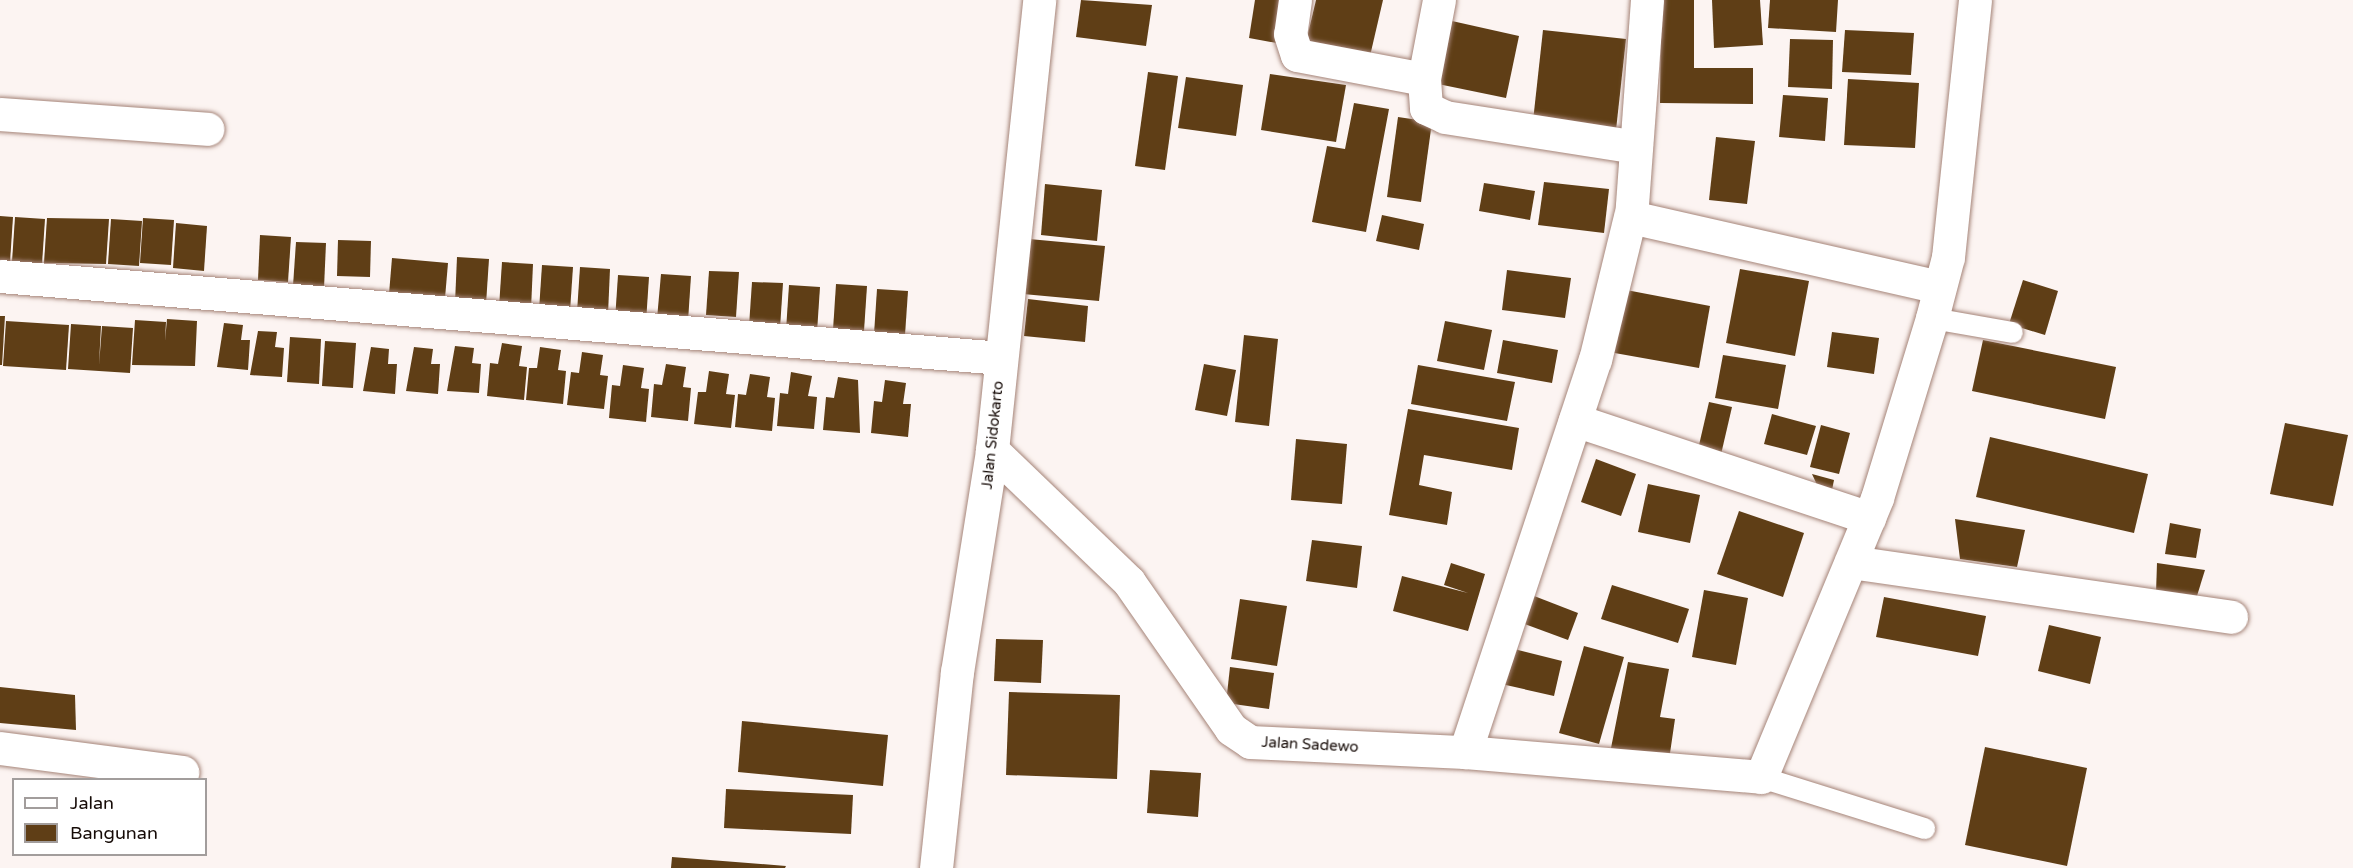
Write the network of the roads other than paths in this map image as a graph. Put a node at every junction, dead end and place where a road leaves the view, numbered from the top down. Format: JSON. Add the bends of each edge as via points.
{"nodes":[{"id":1,"x":1039,"y":0,"type":"edge"},
{"id":2,"x":1295,"y":0,"type":"edge"},
{"id":3,"x":1439,"y":0,"type":"edge"},
{"id":4,"x":1647,"y":0,"type":"edge"},
{"id":5,"x":1975,"y":0,"type":"edge"},
{"id":6,"x":1424,"y":79,"type":"junction"},
{"id":7,"x":0,"y":114,"type":"edge"},
{"id":8,"x":207,"y":129,"type":"dead end"},
{"id":9,"x":1636,"y":147,"type":"junction"},
{"id":10,"x":1630,"y":216,"type":"junction"},
{"id":11,"x":0,"y":276,"type":"edge"},
{"id":12,"x":1939,"y":286,"type":"junction"},
{"id":13,"x":1932,"y":318,"type":"junction"},
{"id":14,"x":2012,"y":332,"type":"dead end"},
{"id":15,"x":1000,"y":358,"type":"junction"},
{"id":16,"x":1575,"y":420,"type":"junction"},
{"id":17,"x":993,"y":450,"type":"junction"},
{"id":18,"x":1869,"y":518,"type":"junction"},
{"id":19,"x":1851,"y":562,"type":"junction"},
{"id":20,"x":2231,"y":617,"type":"dead end"},
{"id":21,"x":0,"y":748,"type":"edge"},
{"id":22,"x":1465,"y":752,"type":"junction"},
{"id":23,"x":182,"y":772,"type":"dead end"},
{"id":24,"x":1761,"y":777,"type":"junction"},
{"id":25,"x":1924,"y":828,"type":"dead end"},
{"id":26,"x":936,"y":868,"type":"edge"}],
"edges":[{"from":1,"to":15,"type":"street","name":"Jalan Sidokarto"},
{"from":2,"to":6,"type":"street","via":[[1290,34],[1297,56]]},
{"from":3,"to":6,"type":"street"},
{"from":4,"to":9,"type":"street"},
{"from":5,"to":12,"type":"street","via":[[1948,257]]},
{"from":6,"to":9,"type":"street","via":[[1426,108],[1445,117]]},
{"from":7,"to":8,"type":"street"},
{"from":9,"to":10,"type":"street"},
{"from":10,"to":12,"type":"street"},
{"from":10,"to":16,"type":"street"},
{"from":11,"to":15,"type":"street"},
{"from":12,"to":13,"type":"street"},
{"from":13,"to":14,"type":"lane"},
{"from":13,"to":18,"type":"street"},
{"from":15,"to":17,"type":"street","name":"Jalan Sidokarto"},
{"from":16,"to":18,"type":"street"},
{"from":16,"to":22,"type":"street"},
{"from":17,"to":22,"type":"street","name":"Jalan Sadewo","via":[[1130,582],[1231,729],[1250,742]]},
{"from":17,"to":26,"type":"street","name":"Jalan Sidokarto","via":[[957,672]]},
{"from":18,"to":19,"type":"street"},
{"from":19,"to":20,"type":"street"},
{"from":19,"to":24,"type":"street"},
{"from":21,"to":23,"type":"street"},
{"from":22,"to":24,"type":"street","name":"Jalan Sadewo"},
{"from":24,"to":25,"type":"lane"}]}
